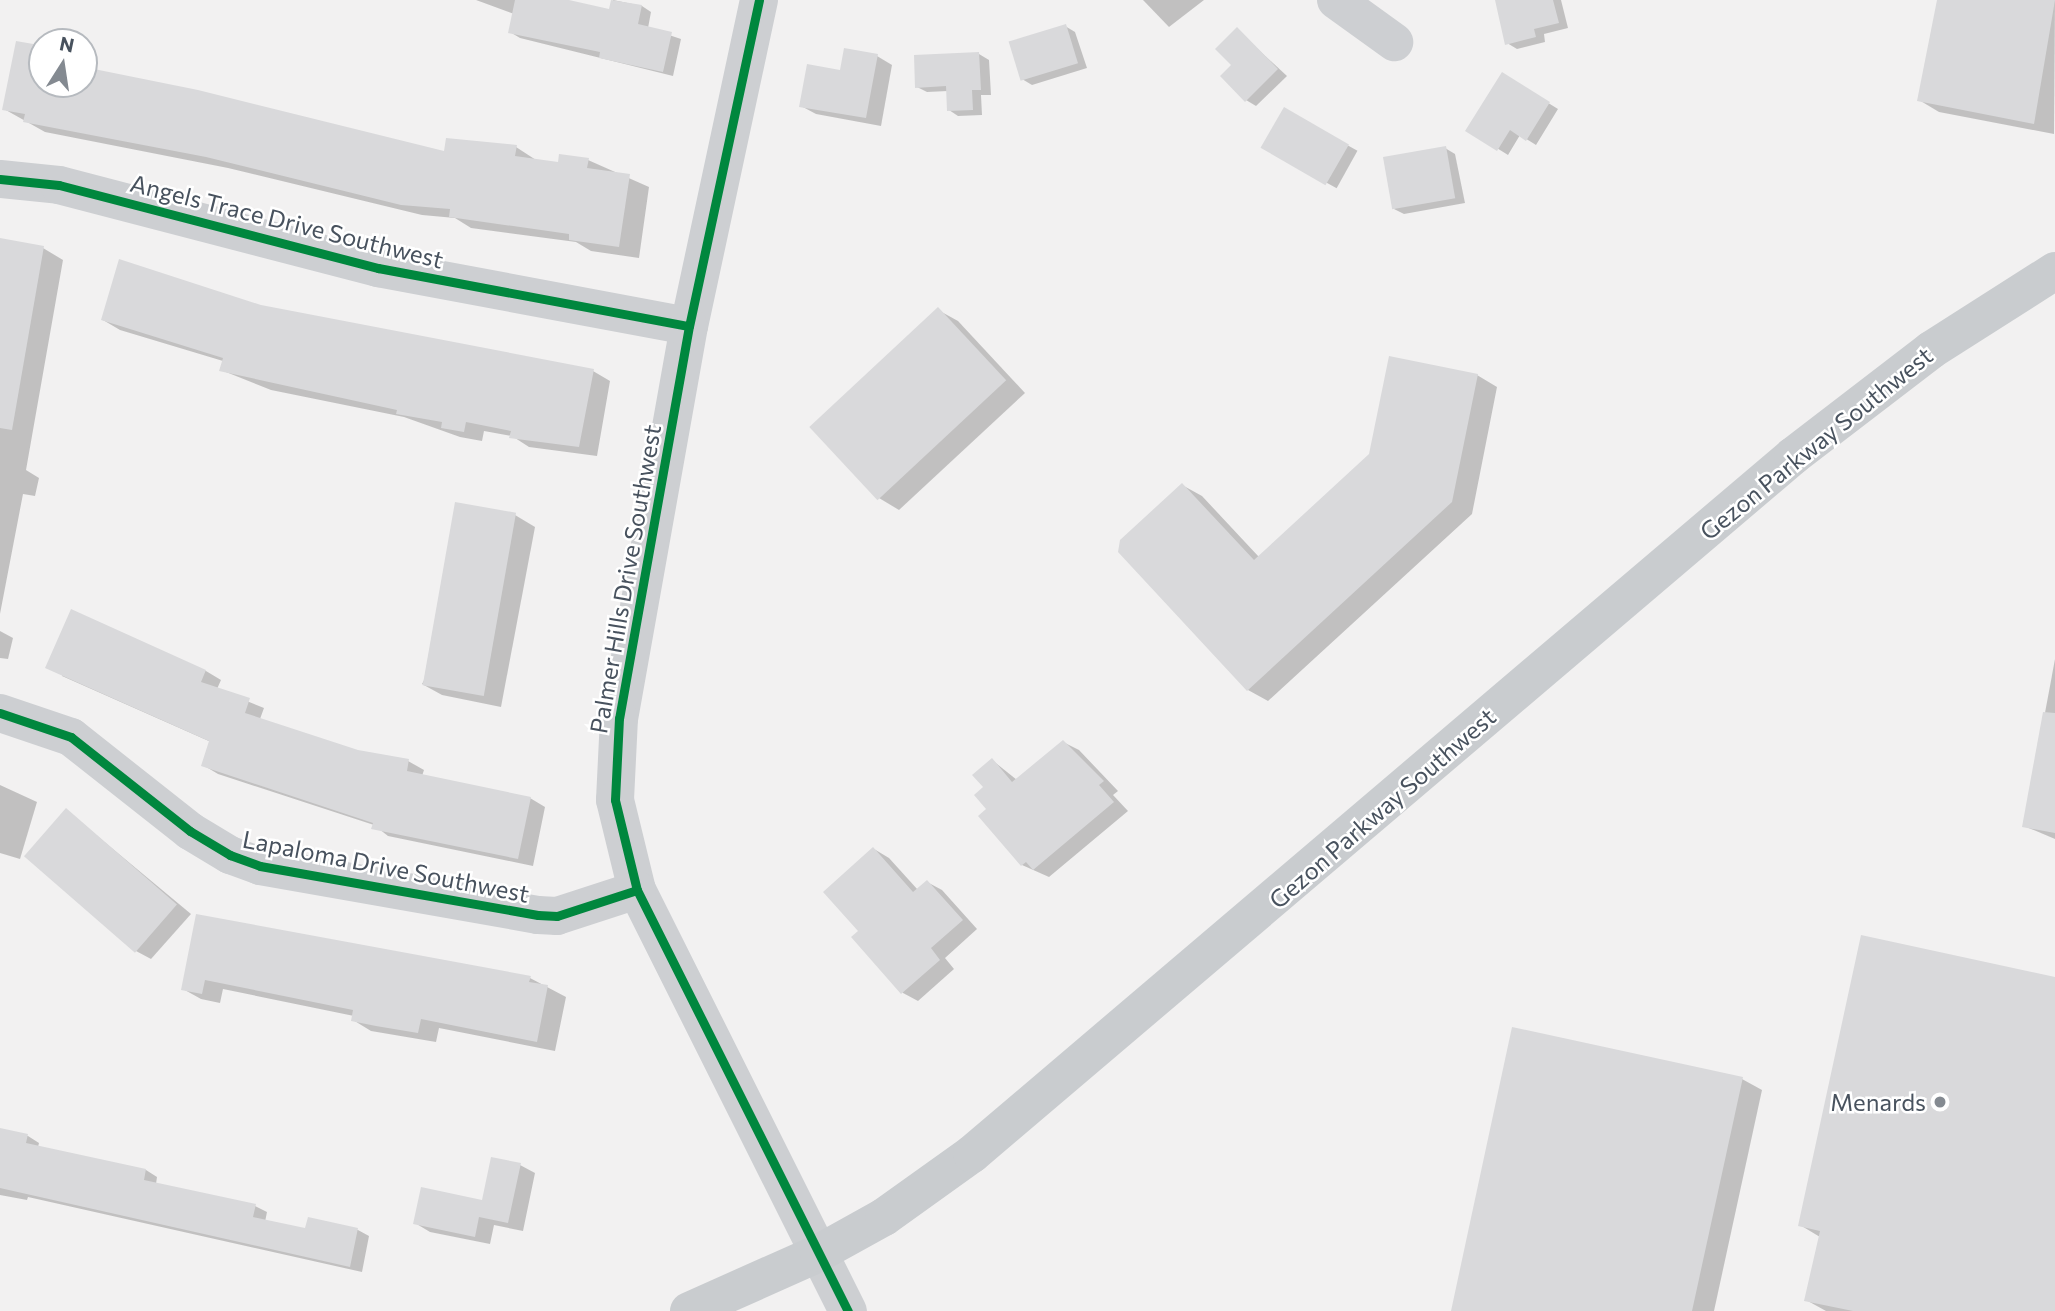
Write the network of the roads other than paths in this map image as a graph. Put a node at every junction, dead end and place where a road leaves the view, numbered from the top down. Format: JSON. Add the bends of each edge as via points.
{"nodes":[{"id":1,"x":759,"y":0,"type":"edge"},
{"id":2,"x":1336,"y":0,"type":"edge"},
{"id":3,"x":1394,"y":42,"type":"dead end"},
{"id":4,"x":0,"y":178,"type":"edge"},
{"id":5,"x":2055,"y":271,"type":"edge"},
{"id":6,"x":689,"y":326,"type":"junction"},
{"id":7,"x":0,"y":713,"type":"edge"},
{"id":8,"x":637,"y":890,"type":"junction"},
{"id":9,"x":819,"y":1253,"type":"junction"},
{"id":10,"x":689,"y":1311,"type":"edge"},
{"id":11,"x":848,"y":1311,"type":"edge"}],
"edges":[{"from":1,"to":6,"type":"street","name":"Palmer Hills Drive Southwest"},
{"from":2,"to":3,"type":"street"},
{"from":4,"to":6,"type":"street","name":"Angels Trace Drive Southwest","via":[[59,185],[378,268]]},
{"from":5,"to":9,"type":"main road","name":"Gezon Parkway Southwest","via":[[1939,344],[1793,456],[1052,1090],[932,1185]]},
{"from":6,"to":8,"type":"street","name":"Palmer Hills Drive Southwest","via":[[618,729],[615,800]]},
{"from":7,"to":8,"type":"street","name":"Lapaloma Drive Southwest","via":[[71,737],[190,831],[246,862],[538,915],[557,916]]},
{"from":8,"to":9,"type":"street","name":"Palmer Hills Drive Southwest","via":[[793,1210]]},
{"from":9,"to":10,"type":"main road","name":"Gezon Parkway Southwest"},
{"from":9,"to":11,"type":"street","name":"Palmer Hills Drive Southwest"}]}
